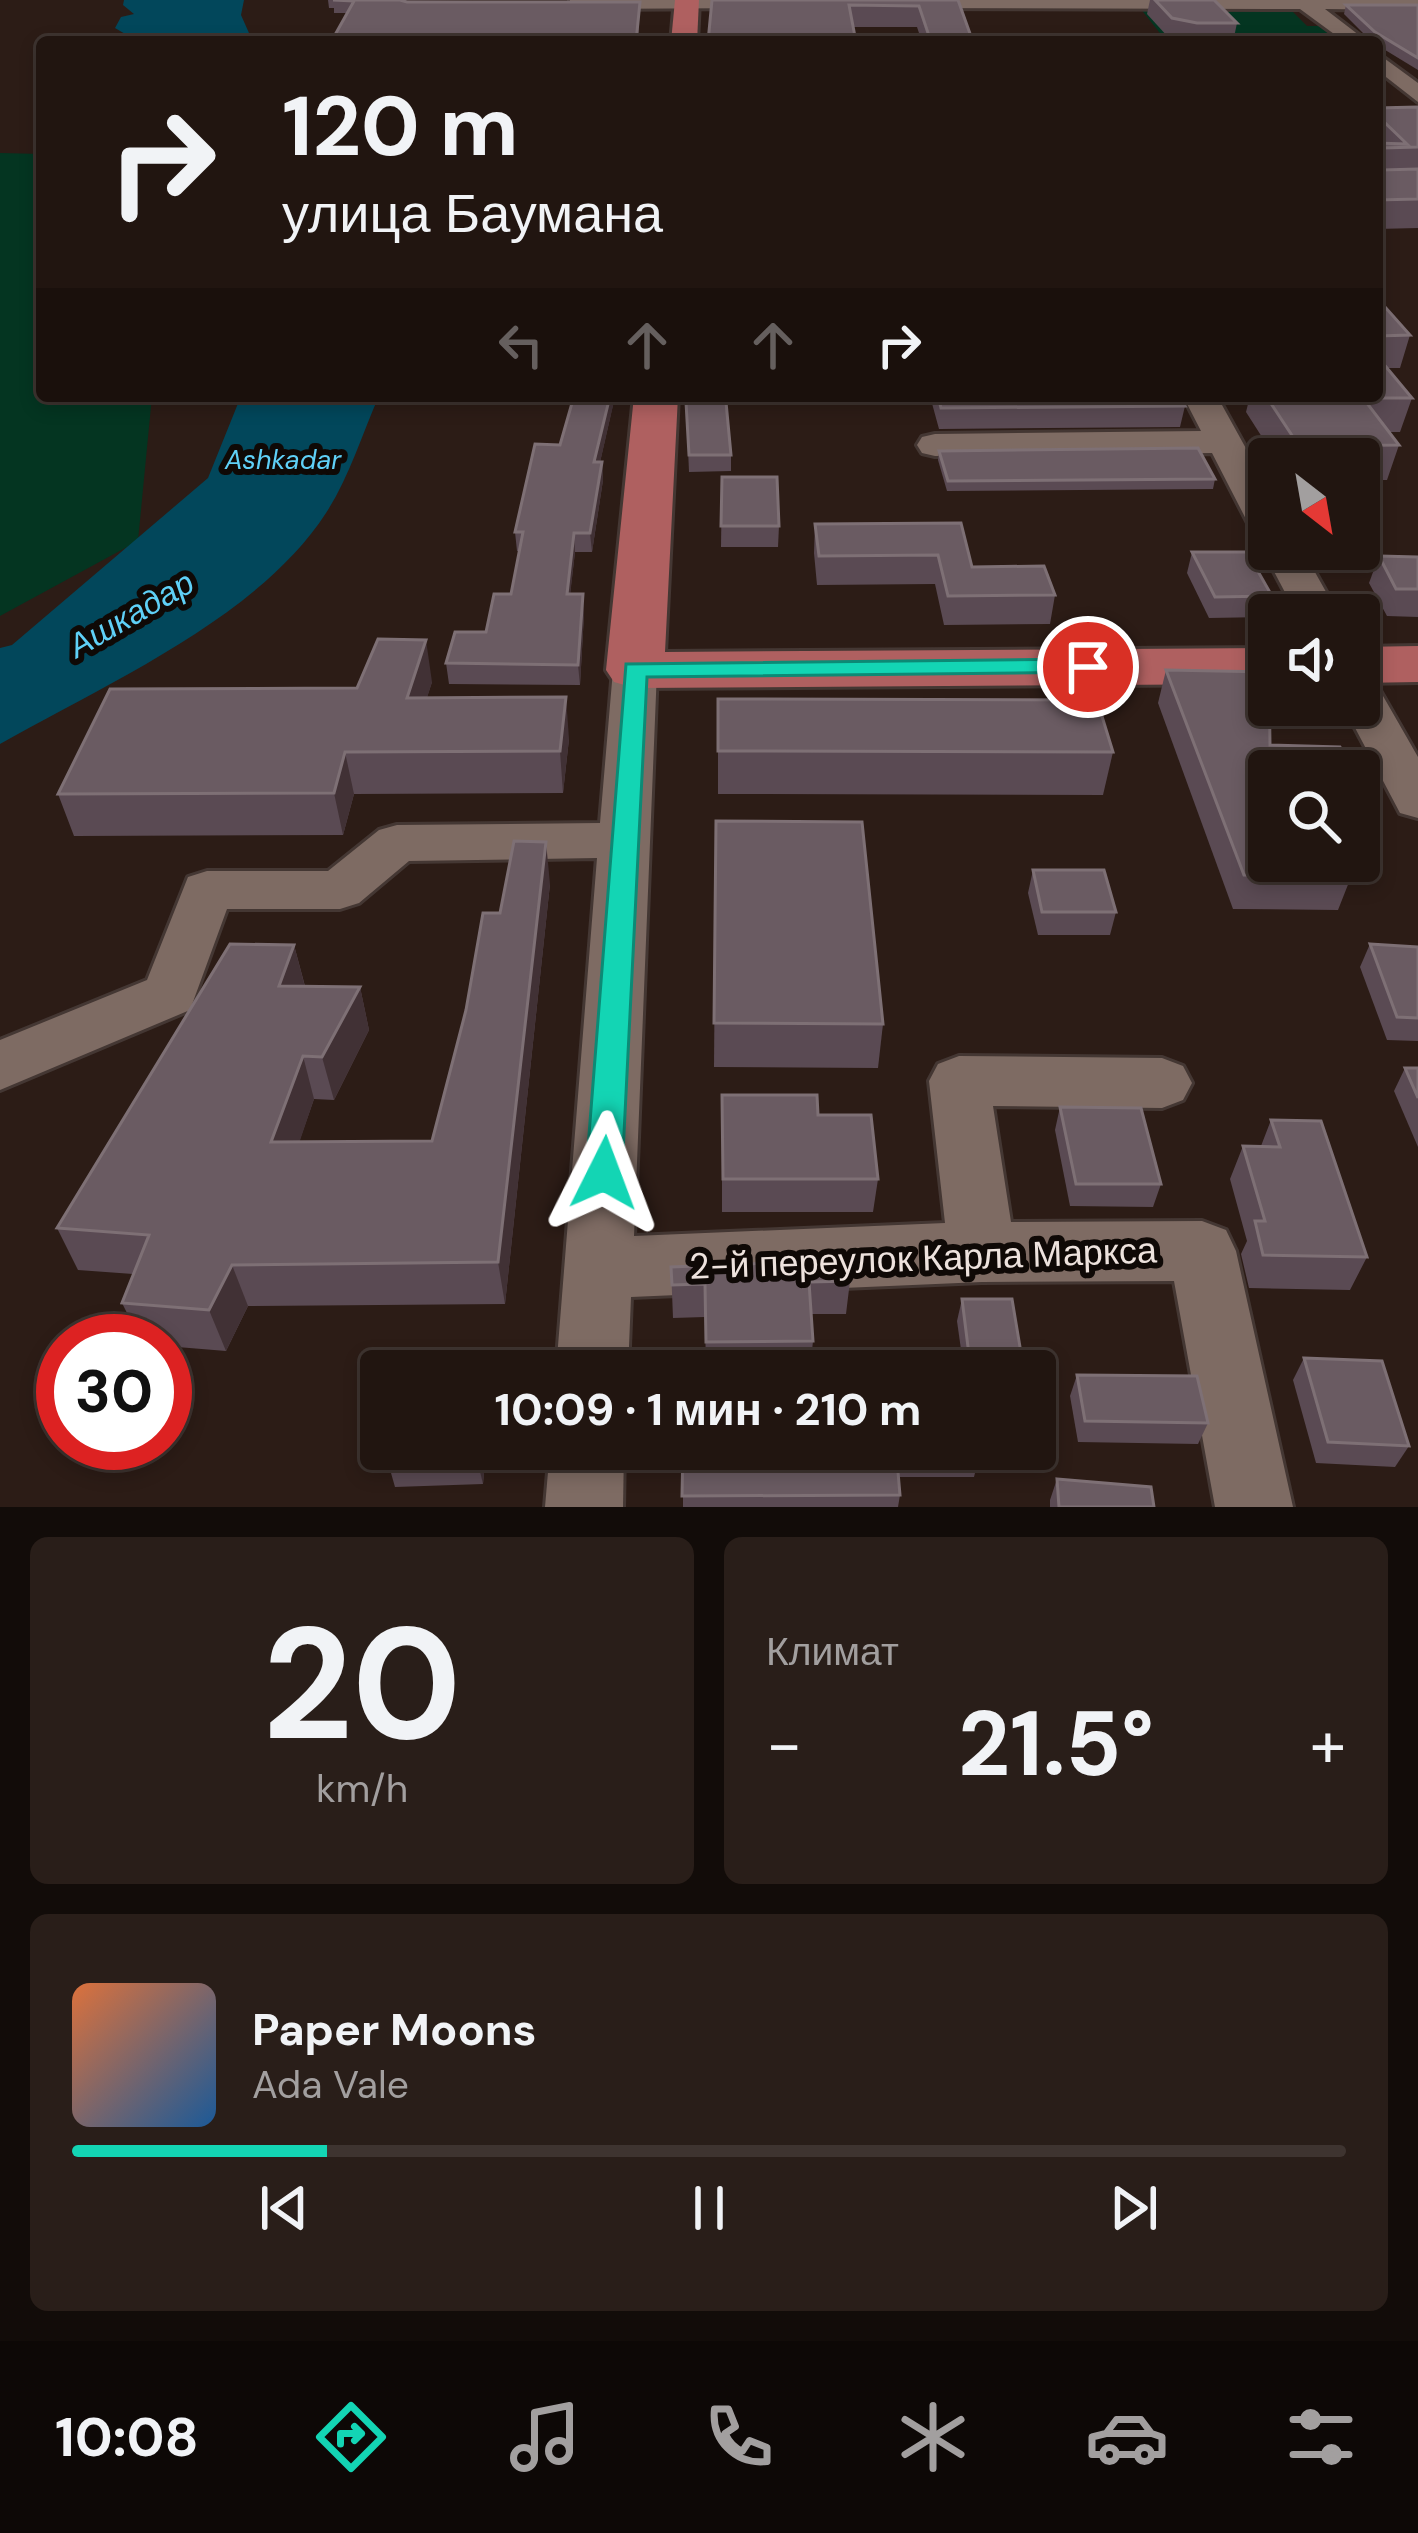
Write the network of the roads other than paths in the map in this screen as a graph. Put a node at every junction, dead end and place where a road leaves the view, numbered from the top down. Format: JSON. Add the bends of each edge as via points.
{"nodes":[{"id":1,"x":687,"y":1,"type":"edge"},
{"id":2,"x":989,"y":1,"type":"edge"},
{"id":3,"x":804,"y":2,"type":"edge"},
{"id":4,"x":874,"y":2,"type":"edge"},
{"id":5,"x":1302,"y":2,"type":"edge"},
{"id":6,"x":548,"y":3,"type":"edge"},
{"id":7,"x":1418,"y":4,"type":"edge"},
{"id":8,"x":1000,"y":22,"type":"dead end"},
{"id":9,"x":684,"y":36,"type":"edge"},
{"id":10,"x":1350,"y":36,"type":"edge"},
{"id":11,"x":1383,"y":66,"type":"edge"},
{"id":12,"x":1411,"y":104,"type":"edge"},
{"id":13,"x":656,"y":402,"type":"edge"},
{"id":14,"x":1203,"y":402,"type":"edge"},
{"id":15,"x":1224,"y":442,"type":"junction"},
{"id":16,"x":935,"y":445,"type":"dead end"},
{"id":17,"x":1248,"y":486,"type":"edge"},
{"id":18,"x":1418,"y":664,"type":"edge"},
{"id":19,"x":1380,"y":665,"type":"edge"},
{"id":20,"x":1248,"y":666,"type":"edge"},
{"id":21,"x":635,"y":670,"type":"junction"},
{"id":22,"x":1377,"y":726,"type":"edge"},
{"id":23,"x":1418,"y":801,"type":"edge"},
{"id":24,"x":624,"y":840,"type":"junction"},
{"id":25,"x":0,"y":1066,"type":"edge"},
{"id":26,"x":1162,"y":1084,"type":"dead end"},
{"id":27,"x":982,"y":1252,"type":"junction"},
{"id":28,"x":598,"y":1268,"type":"junction"},
{"id":29,"x":593,"y":1350,"type":"edge"},
{"id":30,"x":586,"y":1470,"type":"edge"},
{"id":31,"x":584,"y":1507,"type":"edge"},
{"id":32,"x":1254,"y":1507,"type":"edge"}],
"edges":[{"from":1,"to":3,"type":"street"},
{"from":1,"to":6,"type":"street"},
{"from":1,"to":9,"type":"main road"},
{"from":2,"to":4,"type":"street"},
{"from":2,"to":5,"type":"street"},
{"from":2,"to":8,"type":"street"},
{"from":5,"to":7,"type":"street"},
{"from":5,"to":10,"type":"street"},
{"from":11,"to":12,"type":"street"},
{"from":13,"to":21,"type":"main road"},
{"from":14,"to":15,"type":"street"},
{"from":15,"to":16,"type":"street"},
{"from":15,"to":17,"type":"street"},
{"from":18,"to":19,"type":"main road"},
{"from":20,"to":21,"type":"main road"},
{"from":21,"to":24,"type":"street"},
{"from":22,"to":23,"type":"street"},
{"from":24,"to":25,"type":"street","via":[[397,843],[340,890],[207,890],[170,994]]},
{"from":24,"to":28,"type":"street"},
{"from":26,"to":27,"type":"street","via":[[959,1081]]},
{"from":27,"to":28,"type":"street","name":"2-й переулок Карла Маркса"},
{"from":27,"to":32,"type":"street","name":"2-й переулок Карла Маркса","via":[[1202,1251]]},
{"from":28,"to":29,"type":"street"},
{"from":30,"to":31,"type":"street"}]}
